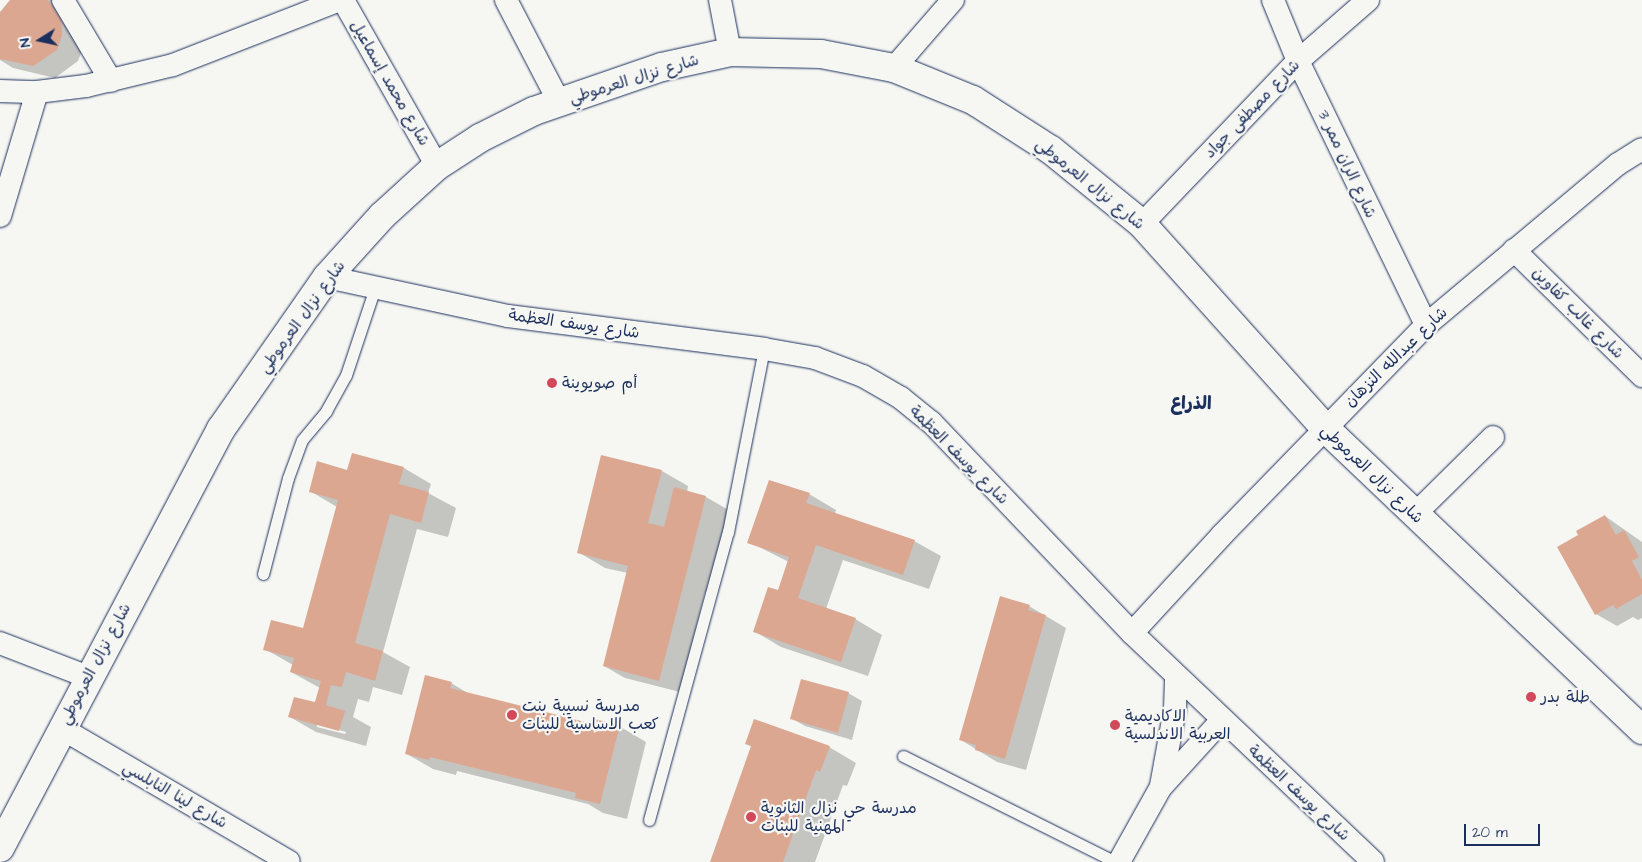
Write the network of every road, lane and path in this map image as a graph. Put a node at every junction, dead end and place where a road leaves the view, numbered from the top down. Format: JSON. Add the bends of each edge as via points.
{"nodes":[{"id":1,"x":63,"y":0,"type":"edge"},
{"id":2,"x":342,"y":0,"type":"edge"},
{"id":3,"x":506,"y":0,"type":"edge"},
{"id":4,"x":720,"y":0,"type":"edge"},
{"id":5,"x":954,"y":0,"type":"edge"},
{"id":6,"x":1273,"y":0,"type":"edge"},
{"id":7,"x":1368,"y":0,"type":"edge"},
{"id":8,"x":730,"y":52,"type":"junction"},
{"id":9,"x":1298,"y":61,"type":"junction"},
{"id":10,"x":894,"y":68,"type":"junction"},
{"id":11,"x":111,"y":81,"type":"junction"},
{"id":12,"x":0,"y":91,"type":"edge"},
{"id":13,"x":37,"y":92,"type":"junction"},
{"id":14,"x":559,"y":102,"type":"junction"},
{"id":15,"x":1642,"y":150,"type":"edge"},
{"id":16,"x":437,"y":166,"type":"junction"},
{"id":17,"x":0,"y":216,"type":"edge"},
{"id":18,"x":1142,"y":224,"type":"junction"},
{"id":19,"x":1514,"y":250,"type":"junction"},
{"id":20,"x":327,"y":277,"type":"junction"},
{"id":21,"x":376,"y":285,"type":"junction"},
{"id":22,"x":1426,"y":325,"type":"junction"},
{"id":23,"x":764,"y":349,"type":"junction"},
{"id":24,"x":1642,"y":376,"type":"edge"},
{"id":25,"x":1325,"y":428,"type":"junction"},
{"id":26,"x":1493,"y":437,"type":"dead end"},
{"id":27,"x":1414,"y":515,"type":"junction"},
{"id":28,"x":263,"y":574,"type":"dead end"},
{"id":29,"x":1132,"y":634,"type":"junction"},
{"id":30,"x":0,"y":643,"type":"edge"},
{"id":31,"x":88,"y":676,"type":"junction"},
{"id":32,"x":1176,"y":677,"type":"junction"},
{"id":33,"x":1221,"y":721,"type":"junction"},
{"id":34,"x":61,"y":728,"type":"junction"},
{"id":35,"x":1642,"y":730,"type":"edge"},
{"id":36,"x":903,"y":756,"type":"dead end"},
{"id":37,"x":1161,"y":787,"type":"junction"},
{"id":38,"x":649,"y":820,"type":"dead end"},
{"id":39,"x":0,"y":848,"type":"edge"},
{"id":40,"x":289,"y":862,"type":"edge"},
{"id":41,"x":1117,"y":862,"type":"edge"},
{"id":42,"x":1373,"y":862,"type":"edge"}],
"edges":[{"from":1,"to":11,"type":"street"},
{"from":2,"to":11,"type":"street","via":[[173,65]]},
{"from":2,"to":16,"type":"street","name":"شارع محمد إسماعيل"},
{"from":3,"to":14,"type":"street"},
{"from":4,"to":8,"type":"street"},
{"from":5,"to":10,"type":"street"},
{"from":6,"to":9,"type":"street","name":"شارع الران ممر 3"},
{"from":7,"to":9,"type":"street","name":"شارع مصطفى جواد"},
{"from":8,"to":10,"type":"street","name":"شارع نزال العرموطي","via":[[821,54]]},
{"from":8,"to":14,"type":"street","name":"شارع نزال العرموطي","via":[[662,67]]},
{"from":9,"to":18,"type":"street","name":"شارع مصطفى جواد"},
{"from":9,"to":22,"type":"street","name":"شارع الران ممر 3"},
{"from":10,"to":18,"type":"street","name":"شارع نزال العرموطي","via":[[973,100],[1051,150]]},
{"from":11,"to":13,"type":"street"},
{"from":12,"to":13,"type":"street"},
{"from":13,"to":17,"type":"street"},
{"from":14,"to":16,"type":"street","name":"شارع نزال العرموطي","via":[[480,138]]},
{"from":15,"to":19,"type":"street","name":"شارع عبدالله النزهان","via":[[1618,164]]},
{"from":16,"to":20,"type":"street","name":"شارع نزال العرموطي","via":[[382,216]]},
{"from":18,"to":25,"type":"street","name":"شارع نزال العرموطي"},
{"from":19,"to":22,"type":"street","name":"شارع عبدالله النزهان"},
{"from":19,"to":24,"type":"street","name":"شارع غالب كفاوين"},
{"from":20,"to":21,"type":"street","name":"شارع يوسف العظمة"},
{"from":20,"to":31,"type":"street","name":"شارع نزال العرموطي","via":[[221,429]]},
{"from":21,"to":23,"type":"street","name":"شارع يوسف العظمة","via":[[508,316]]},
{"from":21,"to":28,"type":"lane","via":[[346,375],[326,411],[302,440],[288,478]]},
{"from":22,"to":25,"type":"street","name":"شارع عبدالله النزهان"},
{"from":23,"to":29,"type":"street","name":"شارع يوسف العظمة","via":[[815,358],[863,376],[901,398],[931,422]]},
{"from":23,"to":38,"type":"lane","via":[[728,532]]},
{"from":25,"to":27,"type":"street","name":"شارع نزال العرموطي"},
{"from":25,"to":29,"type":"street","name":"شارع عبدالله النزهان"},
{"from":26,"to":27,"type":"street"},
{"from":27,"to":35,"type":"street","name":"شارع نزال العرموطي"},
{"from":29,"to":32,"type":"street","name":"شارع يوسف العظمة"},
{"from":30,"to":31,"type":"street"},
{"from":31,"to":34,"type":"street","name":"شارع نزال العرموطي"},
{"from":32,"to":33,"type":"street","name":"شارع يوسف العظمة"},
{"from":32,"to":37,"type":"street","via":[[1175,709]]},
{"from":33,"to":37,"type":"street"},
{"from":33,"to":42,"type":"street","name":"شارع يوسف العظمة"},
{"from":34,"to":39,"type":"street","name":"شارع نزال العرموطي"},
{"from":34,"to":40,"type":"street","name":"شارع لينا النابلسي"},
{"from":36,"to":41,"type":"lane"},
{"from":37,"to":41,"type":"street"}]}
